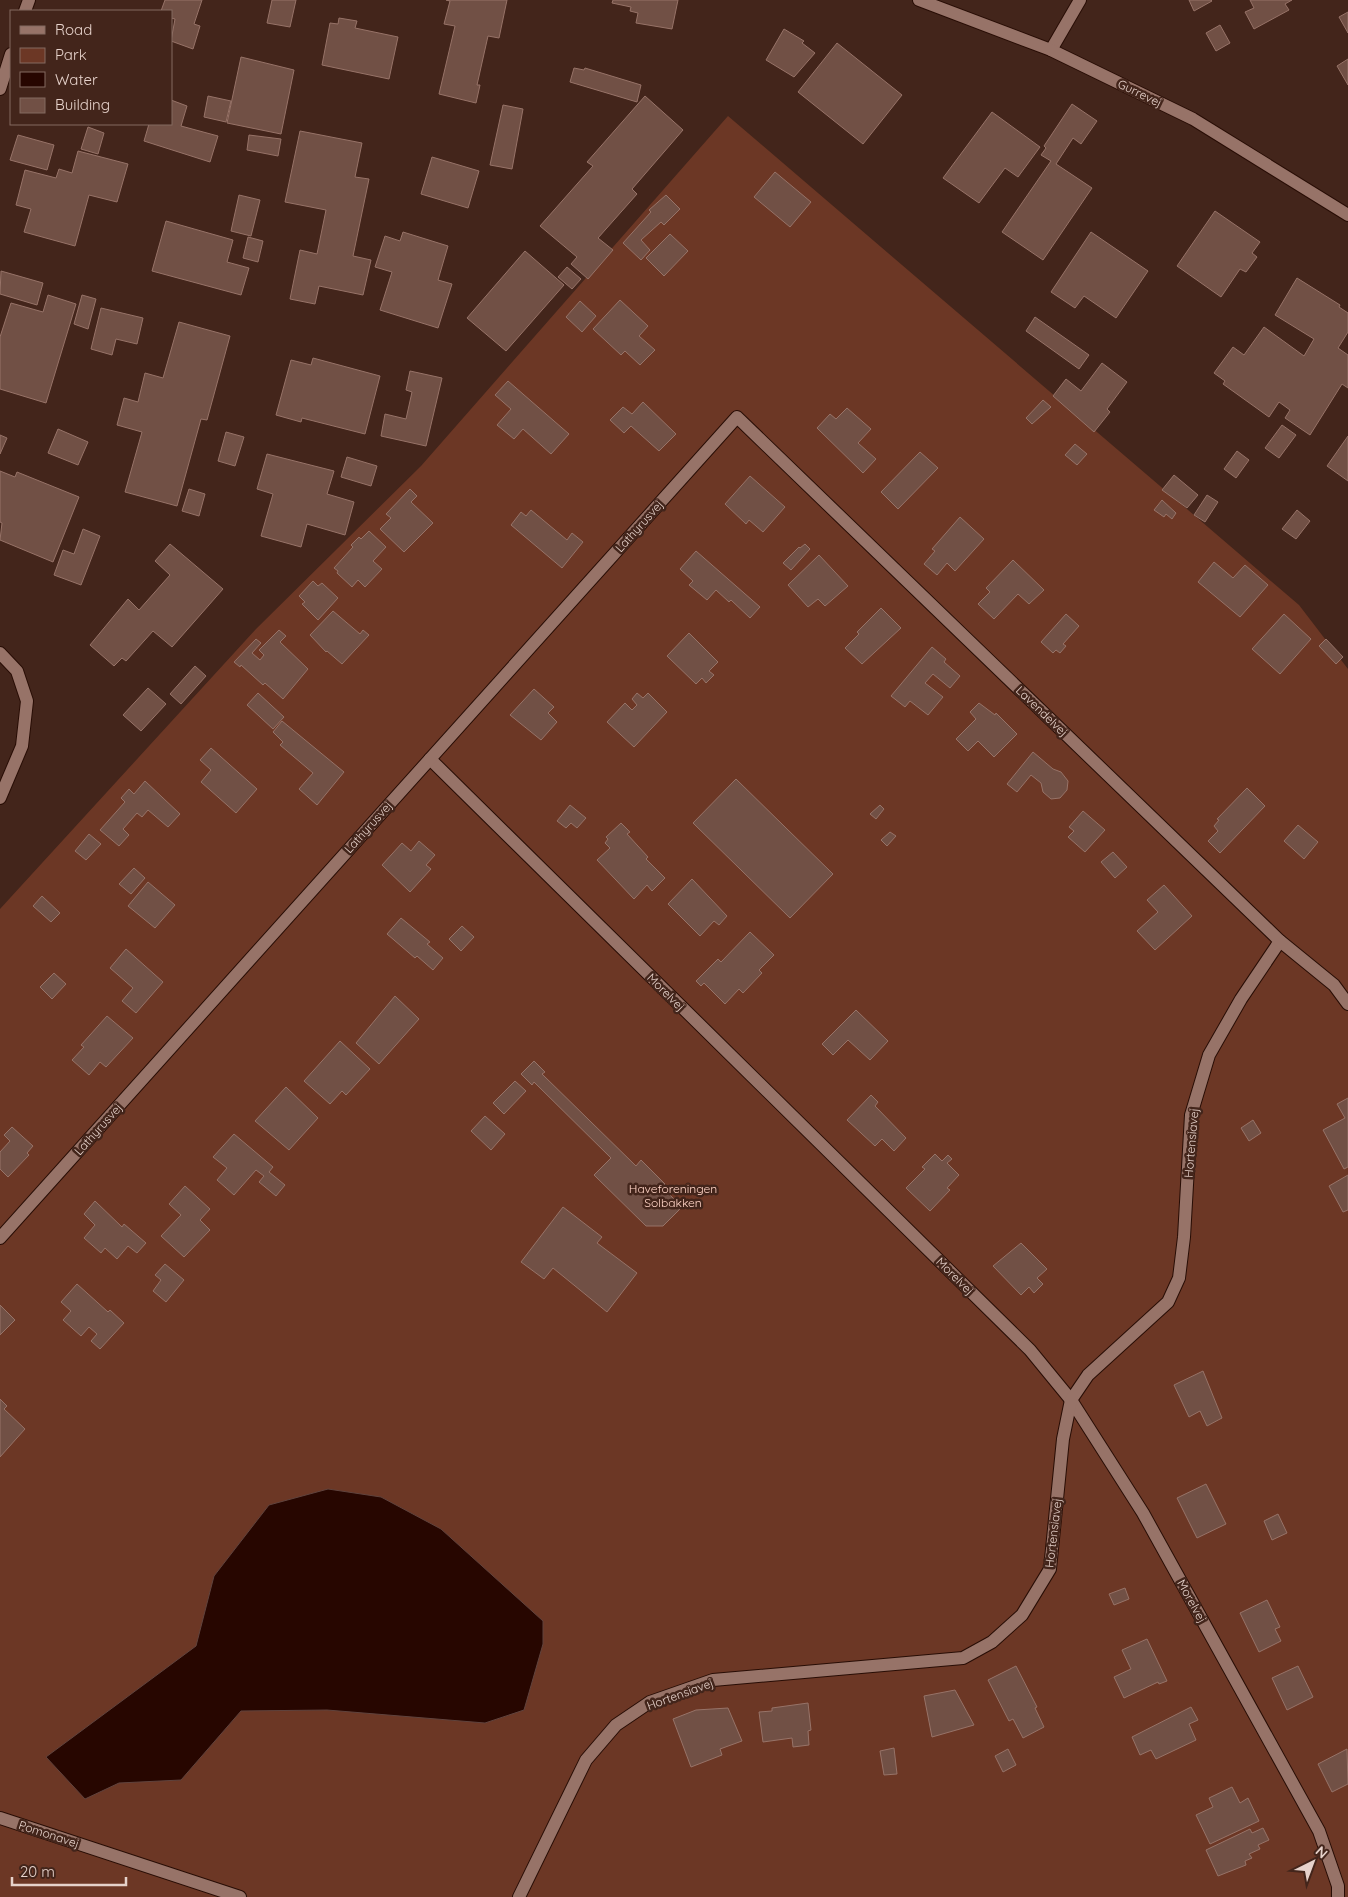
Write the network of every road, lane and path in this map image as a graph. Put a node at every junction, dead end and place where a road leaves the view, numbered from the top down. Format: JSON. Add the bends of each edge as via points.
{"nodes":[{"id":1,"x":918,"y":0,"type":"edge"},
{"id":2,"x":1080,"y":0,"type":"edge"},
{"id":3,"x":1051,"y":50,"type":"junction"},
{"id":4,"x":10,"y":57,"type":"edge"},
{"id":5,"x":0,"y":89,"type":"edge"},
{"id":6,"x":1348,"y":215,"type":"edge"},
{"id":7,"x":737,"y":417,"type":"joint"},
{"id":8,"x":0,"y":653,"type":"edge"},
{"id":9,"x":430,"y":759,"type":"junction"},
{"id":10,"x":0,"y":798,"type":"edge"},
{"id":11,"x":1280,"y":941,"type":"junction"},
{"id":12,"x":1348,"y":982,"type":"edge"},
{"id":13,"x":1334,"y":985,"type":"junction"},
{"id":14,"x":1348,"y":1004,"type":"edge"},
{"id":15,"x":0,"y":1238,"type":"edge"},
{"id":16,"x":1071,"y":1400,"type":"junction"},
{"id":17,"x":0,"y":1818,"type":"edge"},
{"id":18,"x":240,"y":1897,"type":"edge"},
{"id":19,"x":519,"y":1897,"type":"edge"},
{"id":20,"x":1338,"y":1897,"type":"edge"}],
"edges":[{"from":1,"to":3,"type":"street","name":"Gurrevej"},
{"from":2,"to":3,"type":"street"},
{"from":3,"to":6,"type":"street","name":"Gurrevej","via":[[1192,119]]},
{"from":4,"to":5,"type":"street"},
{"from":7,"to":9,"type":"street","name":"Lathyrusvej"},
{"from":7,"to":11,"type":"street","name":"Lavendelvej"},
{"from":8,"to":10,"type":"street","via":[[17,671],[27,701],[22,746]]},
{"from":9,"to":15,"type":"street","name":"Lathyrusvej"},
{"from":9,"to":16,"type":"street","name":"Morelvej","via":[[1030,1350]]},
{"from":11,"to":13,"type":"street","name":"Lavendelvej"},
{"from":11,"to":16,"type":"street","name":"Hortensiavej","via":[[1209,1055],[1191,1115],[1179,1278],[1168,1302],[1088,1375]]},
{"from":12,"to":13,"type":"street"},
{"from":13,"to":14,"type":"street","name":"Lavendelvej"},
{"from":16,"to":19,"type":"street","name":"Hortensiavej","via":[[1050,1569],[1022,1615],[992,1642],[963,1658],[713,1680],[650,1702],[616,1725],[586,1760]]},
{"from":16,"to":20,"type":"street","name":"Morelvej","via":[[1143,1513],[1320,1831],[1338,1886]]},
{"from":17,"to":18,"type":"street","name":"Pomonavej"}]}
